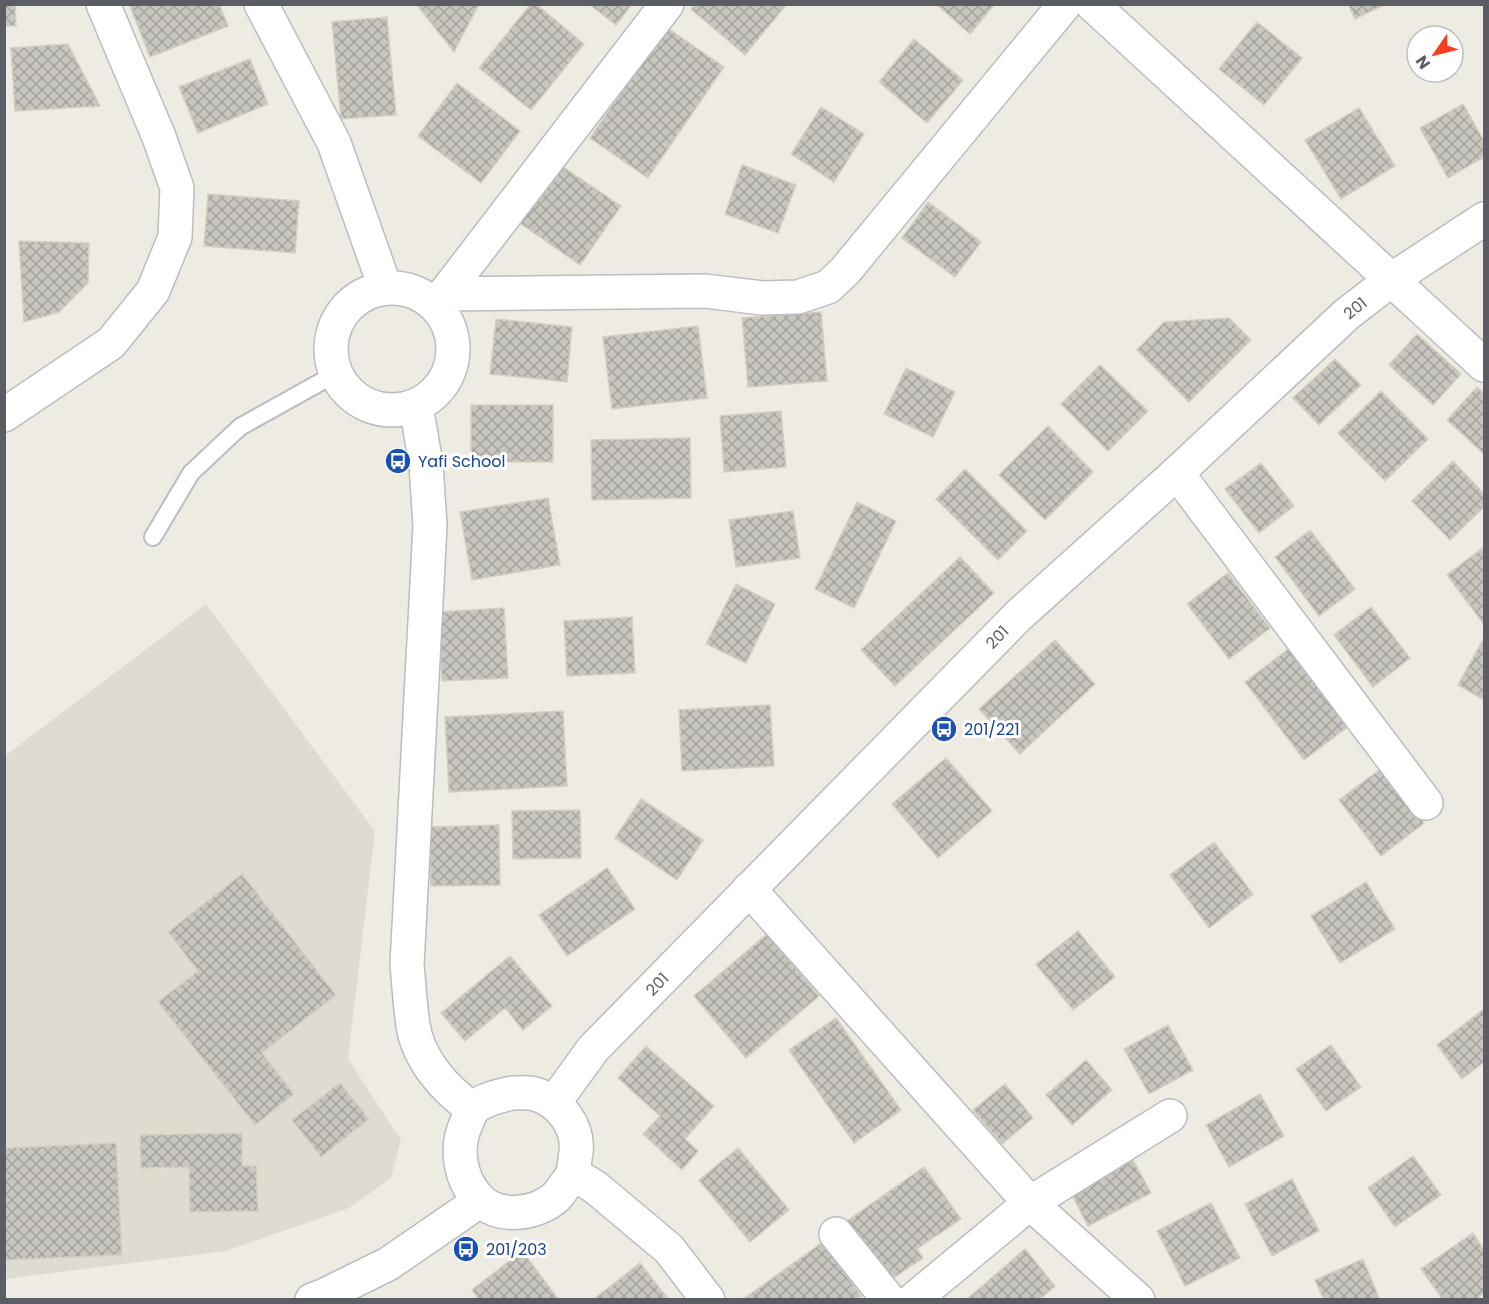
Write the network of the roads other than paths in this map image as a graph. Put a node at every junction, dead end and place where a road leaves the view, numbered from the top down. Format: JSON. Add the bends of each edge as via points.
{"nodes":[{"id":1,"x":103,"y":4,"type":"edge"},
{"id":2,"x":261,"y":4,"type":"edge"},
{"id":3,"x":667,"y":4,"type":"edge"},
{"id":4,"x":1065,"y":4,"type":"edge"},
{"id":5,"x":1092,"y":4,"type":"edge"},
{"id":6,"x":1485,"y":219,"type":"edge"},
{"id":7,"x":1391,"y":280,"type":"junction"},
{"id":8,"x":385,"y":287,"type":"junction"},
{"id":9,"x":440,"y":300,"type":"junction"},
{"id":10,"x":1485,"y":364,"type":"edge"},
{"id":11,"x":335,"y":374,"type":"junction"},
{"id":12,"x":416,"y":406,"type":"junction"},
{"id":13,"x":4,"y":415,"type":"edge"},
{"id":14,"x":1177,"y":473,"type":"junction"},
{"id":15,"x":153,"y":537,"type":"dead end"},
{"id":16,"x":1426,"y":803,"type":"dead end"},
{"id":17,"x":749,"y":889,"type":"junction"},
{"id":18,"x":554,"y":1103,"type":"junction"},
{"id":19,"x":473,"y":1109,"type":"junction"},
{"id":20,"x":1170,"y":1116,"type":"dead end"},
{"id":21,"x":573,"y":1174,"type":"junction"},
{"id":22,"x":478,"y":1198,"type":"junction"},
{"id":23,"x":1030,"y":1203,"type":"junction"},
{"id":24,"x":836,"y":1234,"type":"dead end"},
{"id":25,"x":312,"y":1299,"type":"edge"},
{"id":26,"x":708,"y":1299,"type":"edge"},
{"id":27,"x":889,"y":1299,"type":"edge"},
{"id":28,"x":913,"y":1299,"type":"edge"},
{"id":29,"x":1138,"y":1299,"type":"edge"}],
"edges":[{"from":1,"to":13,"type":"street","via":[[177,188],[175,237],[153,291],[111,343]]},
{"from":2,"to":8,"type":"street","via":[[334,143]]},
{"from":3,"to":9,"type":"street"},
{"from":4,"to":9,"type":"street","via":[[828,287],[798,297],[762,298],[705,291]]},
{"from":5,"to":7,"type":"street"},
{"from":6,"to":7,"type":"street","name":"201"},
{"from":7,"to":10,"type":"street"},
{"from":7,"to":14,"type":"street","name":"201","via":[[1347,314]]},
{"from":8,"to":9,"type":"street","via":[[404,288]]},
{"from":8,"to":11,"type":"street","via":[[350,303],[338,318],[331,336]]},
{"from":9,"to":12,"type":"street","via":[[453,341],[452,361],[446,380]]},
{"from":11,"to":12,"type":"street","via":[[346,391],[361,403],[379,410],[398,411]]},
{"from":11,"to":15,"type":"lane","via":[[240,427],[191,473]]},
{"from":12,"to":19,"type":"street","via":[[426,464],[430,526],[407,964],[413,1027],[427,1061],[454,1096]]},
{"from":14,"to":16,"type":"street"},
{"from":14,"to":17,"type":"street","name":"201","via":[[1018,616]]},
{"from":17,"to":18,"type":"street","name":"201","via":[[593,1049]]},
{"from":17,"to":23,"type":"street"},
{"from":18,"to":19,"type":"street","via":[[534,1094],[512,1093],[488,1099]]},
{"from":18,"to":21,"type":"street","via":[[569,1119],[577,1143]]},
{"from":19,"to":22,"type":"street","via":[[463,1130],[459,1153],[465,1177]]},
{"from":20,"to":23,"type":"street"},
{"from":21,"to":22,"type":"street","via":[[557,1197],[533,1211],[493,1208]]},
{"from":21,"to":26,"type":"street","via":[[595,1186],[669,1249]]},
{"from":22,"to":25,"type":"street","via":[[388,1264]]},
{"from":23,"to":28,"type":"street"},
{"from":23,"to":29,"type":"street"},
{"from":24,"to":27,"type":"street"}]}
